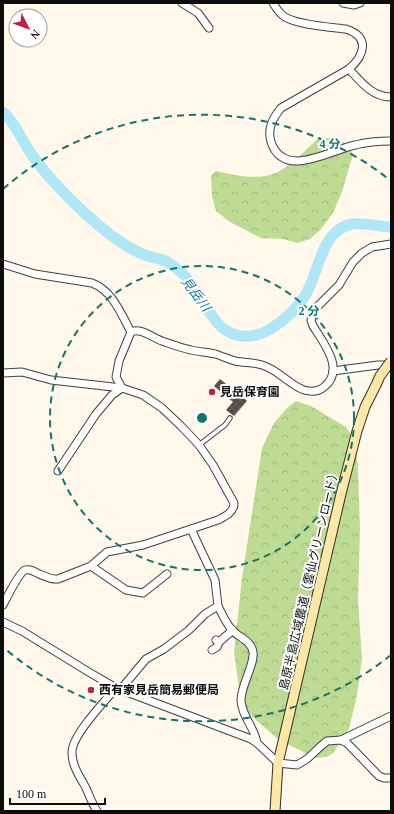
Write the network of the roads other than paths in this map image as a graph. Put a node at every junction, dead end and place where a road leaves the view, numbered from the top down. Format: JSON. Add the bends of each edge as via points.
{"nodes":[{"id":1,"x":182,"y":3,"type":"edge"},
{"id":2,"x":273,"y":3,"type":"edge"},
{"id":3,"x":343,"y":3,"type":"edge"},
{"id":4,"x":360,"y":3,"type":"edge"},
{"id":5,"x":209,"y":28,"type":"dead end"},
{"id":6,"x":349,"y":69,"type":"junction"},
{"id":7,"x":391,"y":97,"type":"edge"},
{"id":8,"x":391,"y":141,"type":"edge"},
{"id":9,"x":391,"y":244,"type":"edge"},
{"id":10,"x":3,"y":264,"type":"edge"},
{"id":11,"x":131,"y":332,"type":"junction"},
{"id":12,"x":391,"y":361,"type":"edge"},
{"id":13,"x":391,"y":365,"type":"edge"},
{"id":14,"x":333,"y":371,"type":"junction"},
{"id":15,"x":3,"y":373,"type":"edge"},
{"id":16,"x":122,"y":388,"type":"junction"},
{"id":17,"x":230,"y":418,"type":"dead end"},
{"id":18,"x":199,"y":445,"type":"junction"},
{"id":19,"x":58,"y":471,"type":"dead end"},
{"id":20,"x":191,"y":529,"type":"junction"},
{"id":21,"x":91,"y":566,"type":"junction"},
{"id":22,"x":167,"y":574,"type":"dead end"},
{"id":23,"x":3,"y":605,"type":"edge"},
{"id":24,"x":218,"y":606,"type":"junction"},
{"id":25,"x":3,"y":622,"type":"edge"},
{"id":26,"x":233,"y":630,"type":"junction"},
{"id":27,"x":212,"y":650,"type":"dead end"},
{"id":28,"x":118,"y":689,"type":"junction"},
{"id":29,"x":391,"y":716,"type":"edge"},
{"id":30,"x":341,"y":740,"type":"junction"},
{"id":31,"x":257,"y":743,"type":"junction"},
{"id":32,"x":278,"y":763,"type":"junction"},
{"id":33,"x":391,"y":778,"type":"edge"},
{"id":34,"x":97,"y":811,"type":"edge"},
{"id":35,"x":275,"y":811,"type":"edge"}],
"edges":[{"from":1,"to":5,"type":"street","via":[[198,13]]},
{"from":2,"to":6,"type":"street","via":[[286,18],[346,29],[357,34],[363,49],[358,61]]},
{"from":3,"to":4,"type":"street"},
{"from":6,"to":7,"type":"street","via":[[369,90]]},
{"from":6,"to":8,"type":"street","via":[[281,108],[271,123],[271,141],[275,149],[283,158],[303,161],[354,145]]},
{"from":9,"to":14,"type":"street","via":[[372,247],[362,253],[353,262],[339,285],[315,309],[313,326],[331,355]]},
{"from":10,"to":11,"type":"street","via":[[35,274],[100,286],[110,296]]},
{"from":11,"to":14,"type":"street","via":[[140,331],[161,341],[191,350],[262,365],[278,372],[304,390],[312,392],[326,385]]},
{"from":11,"to":16,"type":"street","via":[[119,361],[116,377]]},
{"from":12,"to":32,"type":"street","name":"島原半島広域農道（雲仙グリーンロード）","bridge":true,"via":[[380,376],[365,407],[350,458]]},
{"from":13,"to":14,"type":"street"},
{"from":15,"to":16,"type":"street","via":[[22,372],[51,380]]},
{"from":16,"to":18,"type":"street","via":[[143,395],[162,408]]},
{"from":16,"to":19,"type":"street","via":[[112,395],[96,414]]},
{"from":17,"to":18,"type":"lane"},
{"from":18,"to":20,"type":"street","via":[[213,465],[234,506],[233,510],[218,520]]},
{"from":20,"to":21,"type":"street","via":[[143,545],[107,552]]},
{"from":20,"to":24,"type":"street","via":[[215,580]]},
{"from":21,"to":22,"type":"street","via":[[126,590],[143,593]]},
{"from":21,"to":23,"type":"street","via":[[54,580],[25,570]]},
{"from":24,"to":26,"type":"street"},
{"from":24,"to":28,"type":"street","via":[[164,649],[146,659]]},
{"from":25,"to":28,"type":"street","via":[[22,630]]},
{"from":26,"to":27,"type":"street","via":[[218,641],[217,647]]},
{"from":26,"to":31,"type":"street","via":[[244,638],[253,652],[241,700]]},
{"from":28,"to":31,"type":"street"},
{"from":28,"to":34,"type":"street","via":[[96,710],[72,747],[74,766]]},
{"from":29,"to":30,"type":"street"},
{"from":30,"to":32,"type":"street","via":[[327,741],[297,766]]},
{"from":30,"to":33,"type":"street","via":[[379,776]]},
{"from":31,"to":32,"type":"street"},
{"from":32,"to":35,"type":"street","name":"島原半島広域農道（雲仙グリーンロード）"}]}
